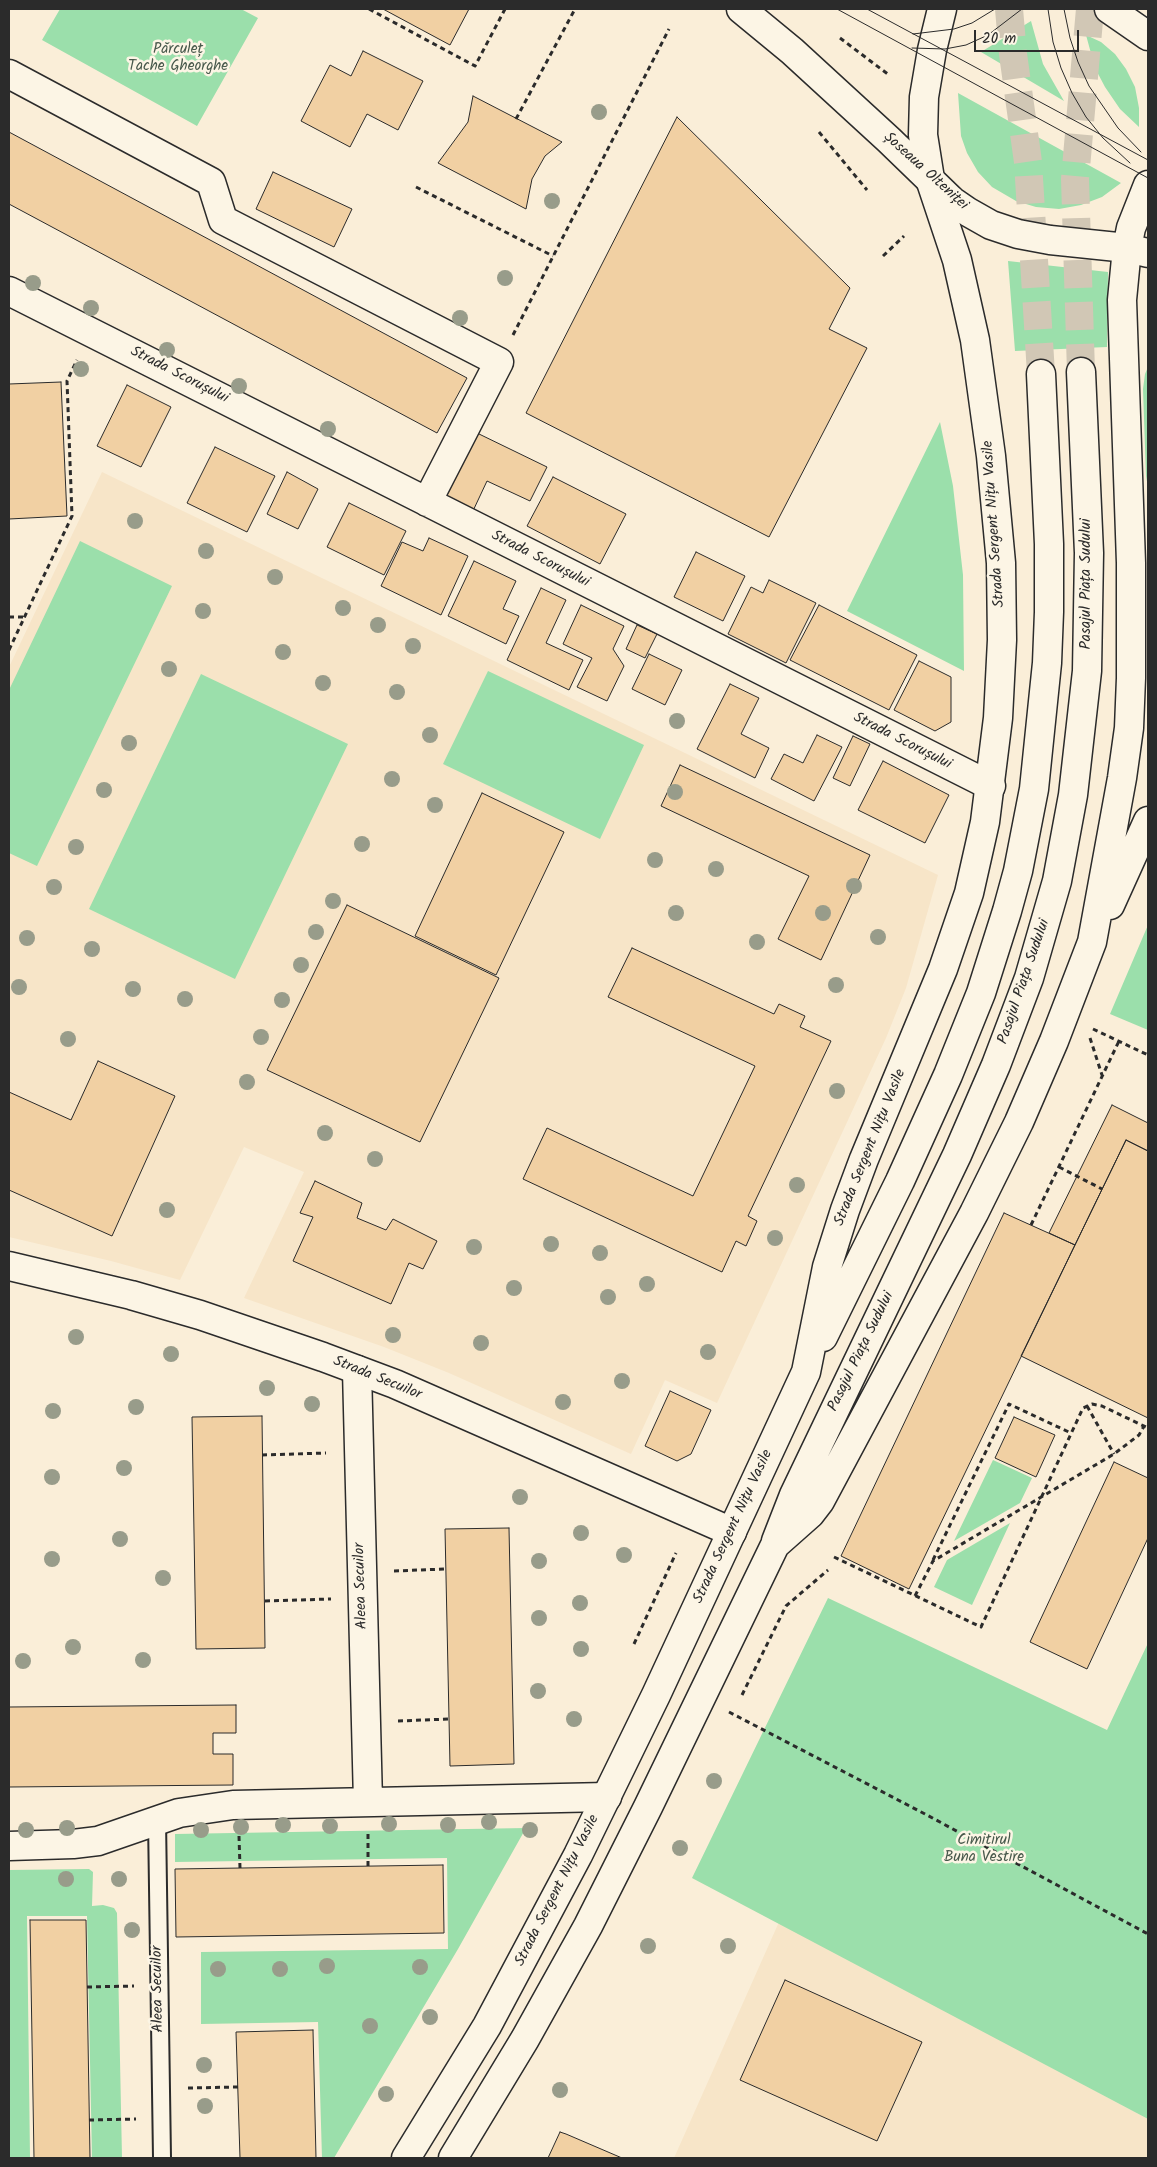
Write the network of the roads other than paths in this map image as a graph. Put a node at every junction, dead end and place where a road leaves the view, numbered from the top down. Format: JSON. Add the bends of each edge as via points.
{"nodes":[{"id":1,"x":741,"y":9,"type":"edge"},
{"id":2,"x":942,"y":9,"type":"edge"},
{"id":3,"x":1109,"y":9,"type":"edge"},
{"id":4,"x":1148,"y":36,"type":"edge"},
{"id":5,"x":9,"y":74,"type":"edge"},
{"id":6,"x":930,"y":180,"type":"junction"},
{"id":7,"x":1148,"y":184,"type":"edge"},
{"id":8,"x":1138,"y":250,"type":"edge"},
{"id":9,"x":9,"y":291,"type":"edge"},
{"id":10,"x":1082,"y":372,"type":"tunnel mouth"},
{"id":11,"x":1041,"y":374,"type":"tunnel mouth"},
{"id":12,"x":427,"y":502,"type":"junction"},
{"id":13,"x":991,"y":786,"type":"junction"},
{"id":14,"x":1148,"y":821,"type":"edge"},
{"id":15,"x":1092,"y":942,"type":"junction"},
{"id":16,"x":9,"y":1266,"type":"edge"},
{"id":17,"x":357,"y":1370,"type":"junction"},
{"id":18,"x":806,"y":1372,"type":"junction"},
{"id":19,"x":732,"y":1532,"type":"junction"},
{"id":20,"x":774,"y":1545,"type":"junction"},
{"id":21,"x":607,"y":1797,"type":"junction"},
{"id":22,"x":368,"y":1802,"type":"junction"},
{"id":23,"x":157,"y":1820,"type":"junction"},
{"id":24,"x":9,"y":1846,"type":"edge"},
{"id":25,"x":162,"y":2158,"type":"edge"},
{"id":26,"x":406,"y":2158,"type":"edge"},
{"id":27,"x":453,"y":2158,"type":"edge"}],
"edges":[{"from":1,"to":6,"type":"main road","name":"Șoseaua Olteniței","via":[[823,79]]},
{"from":2,"to":6,"type":"main road","name":"Strada Sergent Nițu Vasile","via":[[924,97],[923,135]]},
{"from":3,"to":4,"type":"main road"},
{"from":5,"to":12,"type":"main road","via":[[211,182],[223,220],[499,362]]},
{"from":6,"to":8,"type":"main road","name":"Șoseaua Olteniței","via":[[968,212],[1018,234]]},
{"from":6,"to":13,"type":"main road","name":"Strada Sergent Nițu Vasile","via":[[967,298],[982,384],[996,505],[1002,640]]},
{"from":7,"to":8,"type":"main road","via":[[1137,211]]},
{"from":8,"to":15,"type":"main road","via":[[1122,300],[1132,678],[1122,778]]},
{"from":9,"to":12,"type":"main road","name":"Strada Scorușului"},
{"from":10,"to":20,"type":"main road","name":"Pasajul Piața Sudului","via":[[1089,553],[1087,671],[1073,795],[1057,881],[1029,978],[996,1066],[957,1155],[794,1495]]},
{"from":11,"to":18,"type":"main road","via":[[1050,612],[1034,789],[1018,871],[987,975],[948,1075]]},
{"from":12,"to":13,"type":"main road","name":"Strada Scorușului"},
{"from":13,"to":18,"type":"main road","name":"Strada Sergent Nițu Vasile","via":[[978,857],[956,932],[845,1210],[828,1267]]},
{"from":14,"to":15,"type":"main road"},
{"from":15,"to":20,"type":"main road","via":[[1019,1122],[970,1220],[820,1500],[810,1514]]},
{"from":16,"to":17,"type":"main road","name":"Strada Secuilor","via":[[200,1315]]},
{"from":17,"to":19,"type":"main road","name":"Strada Secuilor"},
{"from":17,"to":22,"type":"main road","name":"Aleea Secuilor"},
{"from":18,"to":19,"type":"main road","name":"Strada Sergent Nițu Vasile"},
{"from":19,"to":21,"type":"main road","name":"Strada Sergent Nițu Vasile"},
{"from":20,"to":27,"type":"main road","via":[[572,1956]]},
{"from":21,"to":22,"type":"main road"},
{"from":21,"to":26,"type":"main road","name":"Strada Sergent Nițu Vasile","via":[[505,1993]]},
{"from":22,"to":23,"type":"main road","via":[[233,1805],[189,1811]]},
{"from":23,"to":24,"type":"main road","via":[[98,1841]]},
{"from":23,"to":25,"type":"lane","name":"Aleea Secuilor"}]}
